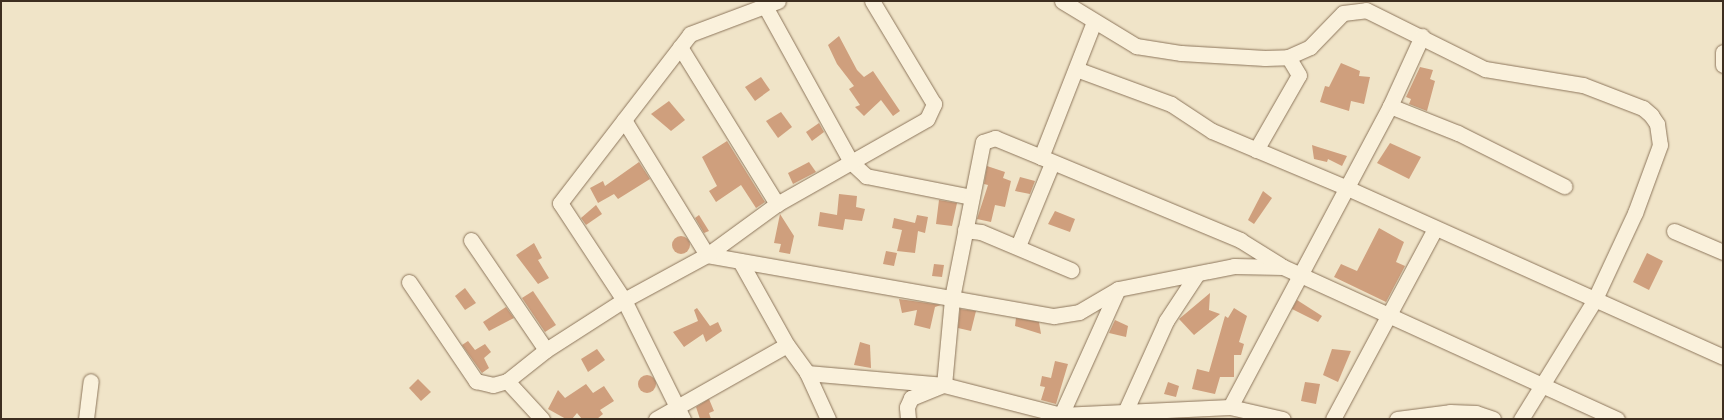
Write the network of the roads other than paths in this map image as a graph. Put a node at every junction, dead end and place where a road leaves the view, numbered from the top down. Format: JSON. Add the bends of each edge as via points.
{"nodes":[{"id":1,"x":872,"y":1,"type":"edge"},
{"id":2,"x":1062,"y":1,"type":"edge"},
{"id":3,"x":772,"y":4,"type":"edge"},
{"id":4,"x":1094,"y":22,"type":"junction"},
{"id":5,"x":1422,"y":36,"type":"junction"},
{"id":6,"x":680,"y":46,"type":"junction"},
{"id":7,"x":1723,"y":52,"type":"edge"},
{"id":8,"x":1288,"y":57,"type":"junction"},
{"id":9,"x":1723,"y":65,"type":"edge"},
{"id":10,"x":1076,"y":69,"type":"junction"},
{"id":11,"x":1390,"y":106,"type":"junction"},
{"id":12,"x":624,"y":120,"type":"junction"},
{"id":13,"x":1256,"y":150,"type":"junction"},
{"id":14,"x":1047,"y":160,"type":"junction"},
{"id":15,"x":851,"y":162,"type":"junction"},
{"id":16,"x":1564,"y":186,"type":"dead end"},
{"id":17,"x":1346,"y":187,"type":"junction"},
{"id":18,"x":971,"y":196,"type":"junction"},
{"id":19,"x":777,"y":204,"type":"junction"},
{"id":20,"x":1435,"y":229,"type":"junction"},
{"id":21,"x":965,"y":230,"type":"junction"},
{"id":22,"x":1674,"y":231,"type":"dead end"},
{"id":23,"x":471,"y":240,"type":"dead end"},
{"id":24,"x":1018,"y":246,"type":"junction"},
{"id":25,"x":1723,"y":252,"type":"edge"},
{"id":26,"x":707,"y":255,"type":"junction"},
{"id":27,"x":740,"y":261,"type":"junction"},
{"id":28,"x":1283,"y":267,"type":"junction"},
{"id":29,"x":1071,"y":270,"type":"dead end"},
{"id":30,"x":1300,"y":272,"type":"junction"},
{"id":31,"x":1197,"y":274,"type":"junction"},
{"id":32,"x":409,"y":282,"type":"dead end"},
{"id":33,"x":1118,"y":289,"type":"junction"},
{"id":34,"x":952,"y":298,"type":"junction"},
{"id":35,"x":624,"y":300,"type":"junction"},
{"id":36,"x":1594,"y":300,"type":"junction"},
{"id":37,"x":1389,"y":313,"type":"junction"},
{"id":38,"x":787,"y":345,"type":"junction"},
{"id":39,"x":546,"y":350,"type":"junction"},
{"id":40,"x":1723,"y":357,"type":"edge"},
{"id":41,"x":807,"y":374,"type":"junction"},
{"id":42,"x":91,"y":381,"type":"dead end"},
{"id":43,"x":507,"y":381,"type":"junction"},
{"id":44,"x":944,"y":385,"type":"junction"},
{"id":45,"x":1544,"y":385,"type":"junction"},
{"id":46,"x":1230,"y":406,"type":"junction"},
{"id":47,"x":1125,"y":412,"type":"junction"},
{"id":48,"x":680,"y":413,"type":"edge"},
{"id":49,"x":1164,"y":414,"type":"edge"},
{"id":50,"x":1058,"y":417,"type":"edge"},
{"id":51,"x":1275,"y":418,"type":"edge"},
{"id":52,"x":86,"y":419,"type":"edge"},
{"id":53,"x":542,"y":419,"type":"edge"},
{"id":54,"x":656,"y":419,"type":"edge"},
{"id":55,"x":828,"y":419,"type":"edge"},
{"id":56,"x":908,"y":419,"type":"edge"},
{"id":57,"x":1333,"y":419,"type":"edge"},
{"id":58,"x":1398,"y":419,"type":"edge"},
{"id":59,"x":1493,"y":419,"type":"edge"},
{"id":60,"x":1521,"y":419,"type":"edge"},
{"id":61,"x":1617,"y":419,"type":"edge"}],
"edges":[{"from":1,"to":15,"type":"street","via":[[934,104],[927,119]]},
{"from":2,"to":4,"type":"street"},
{"from":3,"to":6,"type":"street","via":[[690,34]]},
{"from":3,"to":15,"type":"street"},
{"from":4,"to":8,"type":"street","via":[[1136,46],[1181,53]]},
{"from":4,"to":10,"type":"street"},
{"from":5,"to":8,"type":"street","via":[[1356,8],[1343,13],[1310,48]]},
{"from":5,"to":11,"type":"street"},
{"from":5,"to":36,"type":"street","via":[[1485,69],[1604,92],[1643,108],[1657,124],[1658,150],[1635,213]]},
{"from":6,"to":12,"type":"street"},
{"from":6,"to":19,"type":"street"},
{"from":7,"to":9,"type":"street"},
{"from":8,"to":13,"type":"street","via":[[1299,75]]},
{"from":10,"to":13,"type":"street","via":[[1171,104],[1212,131]]},
{"from":10,"to":14,"type":"street"},
{"from":11,"to":16,"type":"street","via":[[1458,133]]},
{"from":11,"to":17,"type":"street"},
{"from":12,"to":26,"type":"street"},
{"from":12,"to":35,"type":"street","via":[[560,203]]},
{"from":13,"to":17,"type":"street"},
{"from":14,"to":18,"type":"street","via":[[995,138],[983,142]]},
{"from":14,"to":24,"type":"street"},
{"from":14,"to":28,"type":"street","via":[[1240,240]]},
{"from":15,"to":18,"type":"street","via":[[866,176]]},
{"from":15,"to":19,"type":"street"},
{"from":17,"to":20,"type":"street"},
{"from":17,"to":30,"type":"street"},
{"from":18,"to":21,"type":"street"},
{"from":19,"to":26,"type":"street"},
{"from":20,"to":36,"type":"street"},
{"from":20,"to":37,"type":"street"},
{"from":21,"to":24,"type":"street","via":[[980,232]]},
{"from":21,"to":34,"type":"street"},
{"from":22,"to":25,"type":"street"},
{"from":23,"to":39,"type":"street"},
{"from":24,"to":29,"type":"street"},
{"from":26,"to":27,"type":"street"},
{"from":26,"to":35,"type":"street"},
{"from":27,"to":34,"type":"street"},
{"from":27,"to":38,"type":"street"},
{"from":28,"to":30,"type":"street"},
{"from":28,"to":31,"type":"street","via":[[1256,264]]},
{"from":30,"to":37,"type":"street"},
{"from":30,"to":46,"type":"street"},
{"from":31,"to":33,"type":"street"},
{"from":31,"to":47,"type":"street","via":[[1166,321]]},
{"from":32,"to":43,"type":"street","via":[[476,381],[493,385]]},
{"from":33,"to":34,"type":"street","via":[[1067,316]]},
{"from":33,"to":50,"type":"street"},
{"from":34,"to":44,"type":"street"},
{"from":35,"to":39,"type":"street"},
{"from":35,"to":48,"type":"street"},
{"from":36,"to":40,"type":"street"},
{"from":36,"to":45,"type":"street"},
{"from":37,"to":45,"type":"street"},
{"from":37,"to":57,"type":"street"},
{"from":38,"to":41,"type":"street"},
{"from":38,"to":48,"type":"street"},
{"from":39,"to":43,"type":"street"},
{"from":41,"to":44,"type":"street"},
{"from":41,"to":55,"type":"street"},
{"from":42,"to":52,"type":"street"},
{"from":43,"to":53,"type":"street"},
{"from":44,"to":50,"type":"street"},
{"from":44,"to":56,"type":"street","via":[[911,398],[907,407]]},
{"from":45,"to":60,"type":"street"},
{"from":45,"to":61,"type":"street"},
{"from":46,"to":49,"type":"street"},
{"from":46,"to":51,"type":"street"},
{"from":47,"to":49,"type":"street"},
{"from":47,"to":50,"type":"street"},
{"from":48,"to":54,"type":"street"},
{"from":58,"to":59,"type":"street","via":[[1450,412],[1476,413]]}]}
